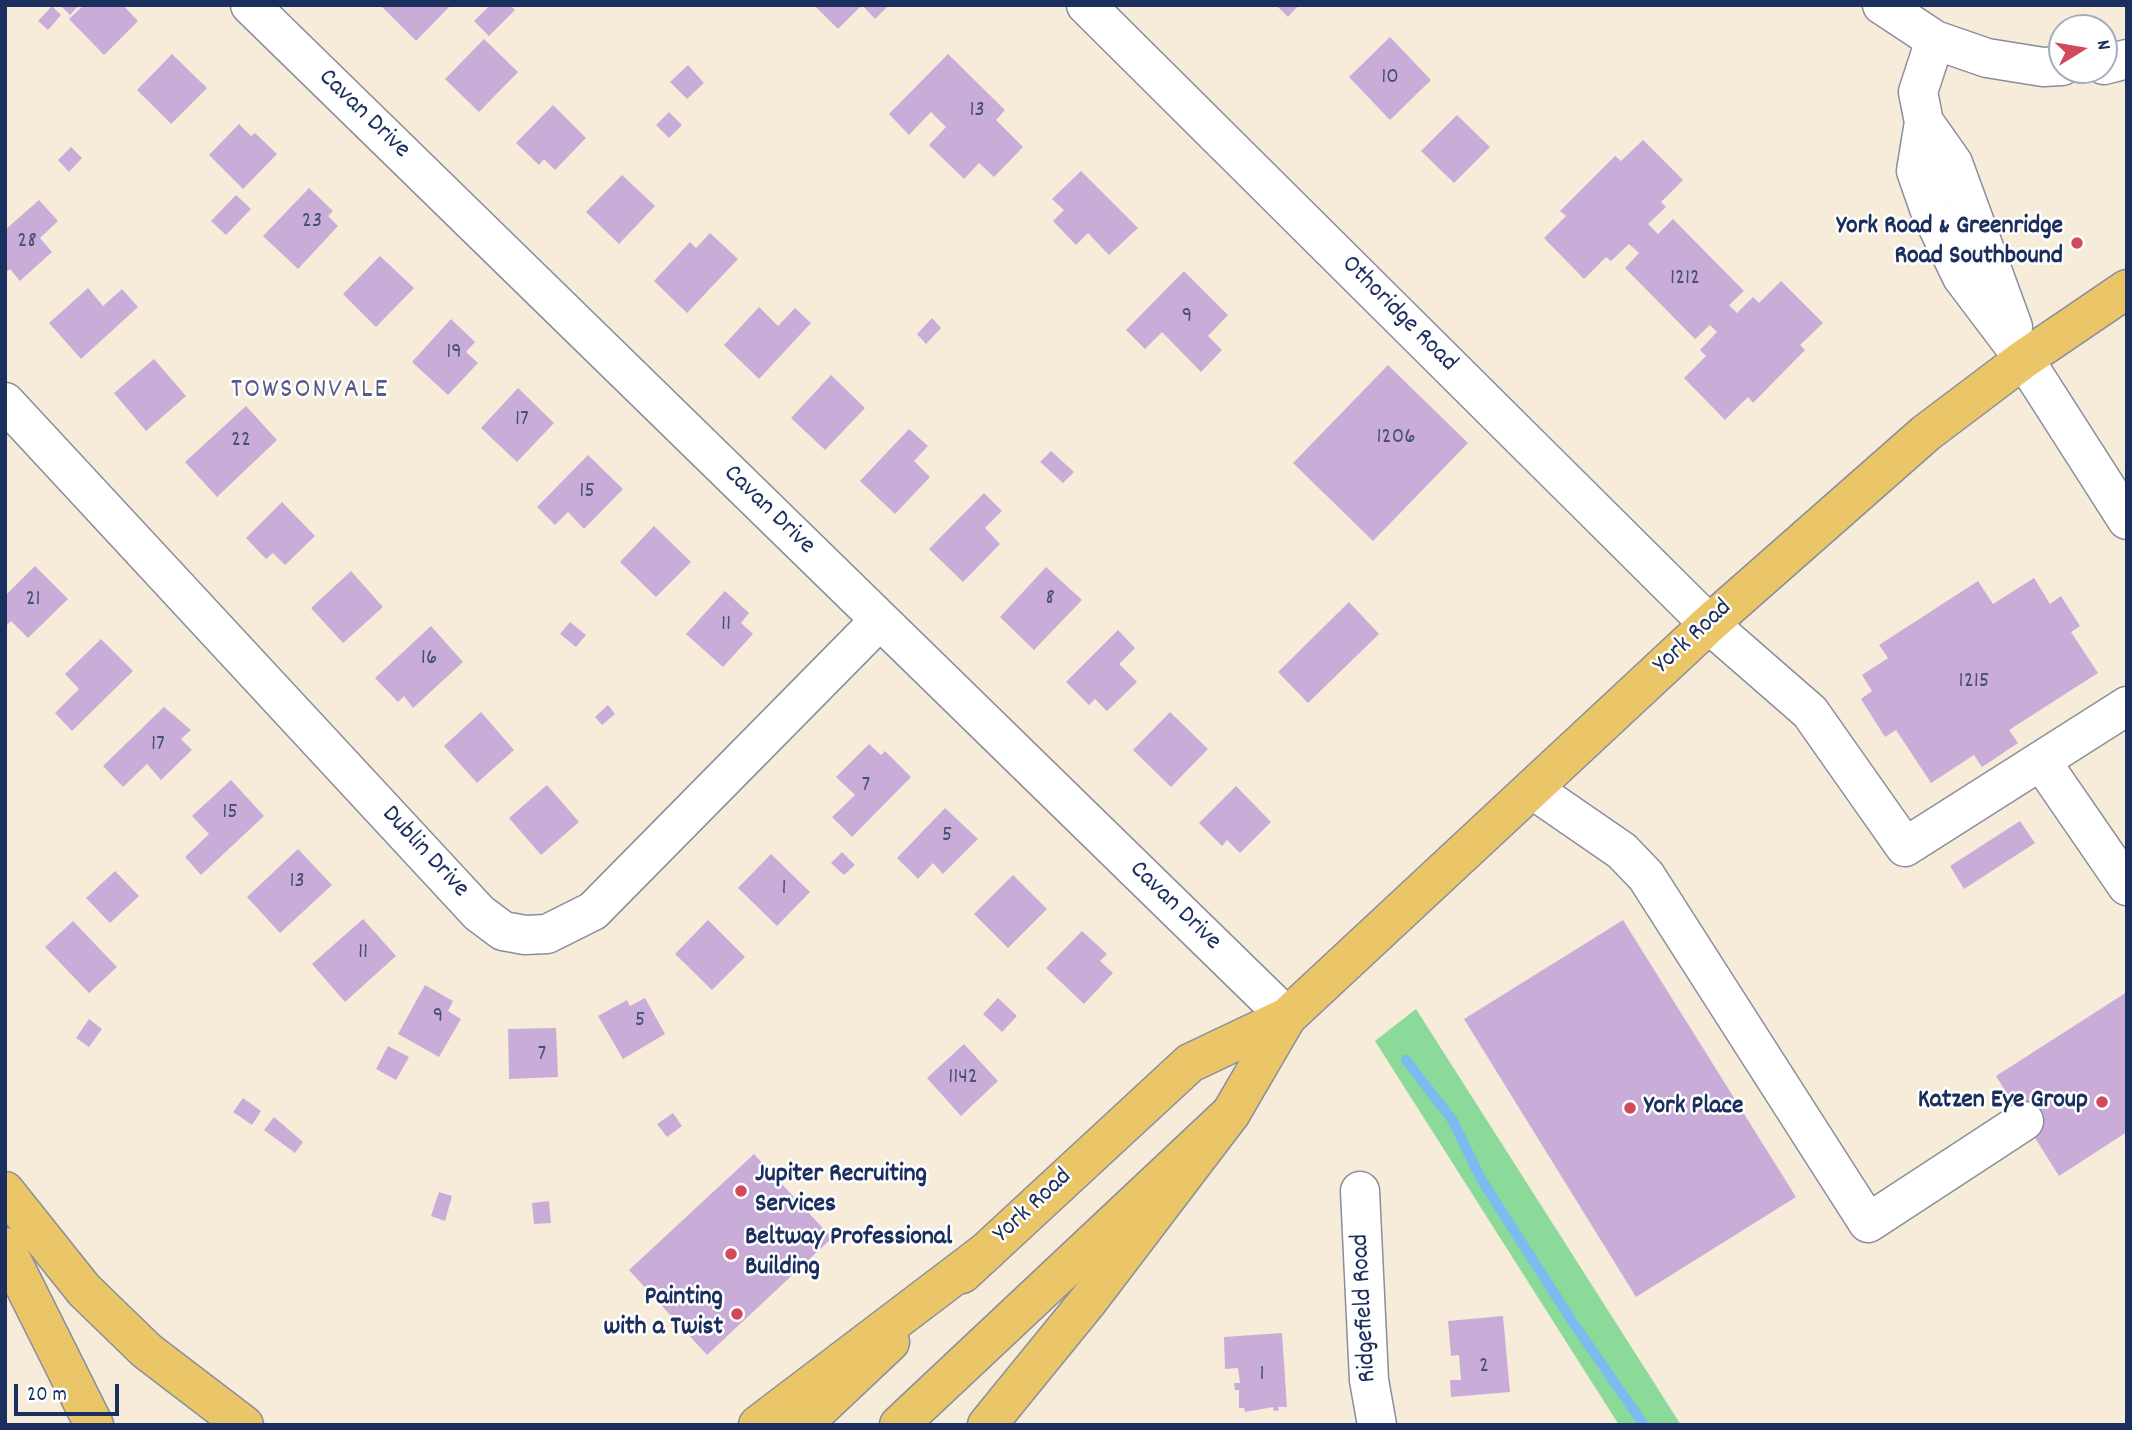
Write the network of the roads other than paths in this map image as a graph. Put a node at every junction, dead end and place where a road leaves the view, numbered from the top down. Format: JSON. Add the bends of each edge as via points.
{"nodes":[{"id":1,"x":250,"y":5,"type":"edge"},
{"id":2,"x":1086,"y":5,"type":"edge"},
{"id":3,"x":1882,"y":5,"type":"edge"},
{"id":4,"x":1935,"y":40,"type":"junction"},
{"id":5,"x":2048,"y":67,"type":"edge"},
{"id":6,"x":2127,"y":289,"type":"edge"},
{"id":7,"x":2024,"y":359,"type":"junction"},
{"id":8,"x":5,"y":402,"type":"edge"},
{"id":9,"x":2127,"y":520,"type":"edge"},
{"id":10,"x":880,"y":620,"type":"junction"},
{"id":11,"x":1709,"y":624,"type":"junction"},
{"id":12,"x":2127,"y":706,"type":"edge"},
{"id":13,"x":2041,"y":761,"type":"junction"},
{"id":14,"x":1532,"y":789,"type":"junction"},
{"id":15,"x":2127,"y":886,"type":"edge"},
{"id":16,"x":1287,"y":1017,"type":"junction"},
{"id":17,"x":1231,"y":1113,"type":"junction"},
{"id":18,"x":2024,"y":1121,"type":"dead end"},
{"id":19,"x":5,"y":1191,"type":"edge"},
{"id":20,"x":1360,"y":1191,"type":"dead end"},
{"id":21,"x":5,"y":1247,"type":"edge"},
{"id":22,"x":987,"y":1251,"type":"junction"},
{"id":23,"x":94,"y":1425,"type":"edge"},
{"id":24,"x":244,"y":1425,"type":"edge"},
{"id":25,"x":758,"y":1425,"type":"edge"},
{"id":26,"x":802,"y":1425,"type":"edge"},
{"id":27,"x":899,"y":1425,"type":"edge"},
{"id":28,"x":987,"y":1425,"type":"edge"},
{"id":29,"x":1377,"y":1425,"type":"edge"}],
"edges":[{"from":1,"to":10,"type":"street","name":"Cavan Drive"},
{"from":2,"to":11,"type":"street","name":"Othoridge Road"},
{"from":3,"to":4,"type":"street"},
{"from":4,"to":5,"type":"street","via":[[1987,58]]},
{"from":4,"to":7,"type":"street","via":[[1918,92],[1924,122],[1916,171],[1962,277]]},
{"from":6,"to":7,"type":"main road","name":"York Road"},
{"from":7,"to":9,"type":"street"},
{"from":7,"to":11,"type":"main road","name":"York Road","via":[[1874,477]]},
{"from":8,"to":10,"type":"street","name":"Dublin Drive","via":[[479,913],[503,931],[548,934],[593,911]]},
{"from":10,"to":16,"type":"street","name":"Cavan Drive"},
{"from":11,"to":13,"type":"street","name":"Othoridge Road","via":[[1810,712],[1905,847]]},
{"from":11,"to":14,"type":"main road","name":"York Road"},
{"from":12,"to":13,"type":"street"},
{"from":13,"to":15,"type":"street"},
{"from":14,"to":16,"type":"main road","name":"York Road"},
{"from":14,"to":18,"type":"street","via":[[1622,851],[1646,876],[1868,1223]]},
{"from":16,"to":17,"type":"main road","name":"York Road"},
{"from":16,"to":22,"type":"main road","name":"York Road","via":[[1190,1063]]},
{"from":17,"to":27,"type":"main road","name":"York Road"},
{"from":17,"to":28,"type":"main road"},
{"from":19,"to":24,"type":"main road","via":[[84,1290],[147,1351]]},
{"from":20,"to":29,"type":"street","name":"Ridgefield Road","via":[[1369,1380]]},
{"from":21,"to":23,"type":"main road"},
{"from":22,"to":25,"type":"main road"},
{"from":22,"to":26,"type":"main road","name":"York Road"}]}
